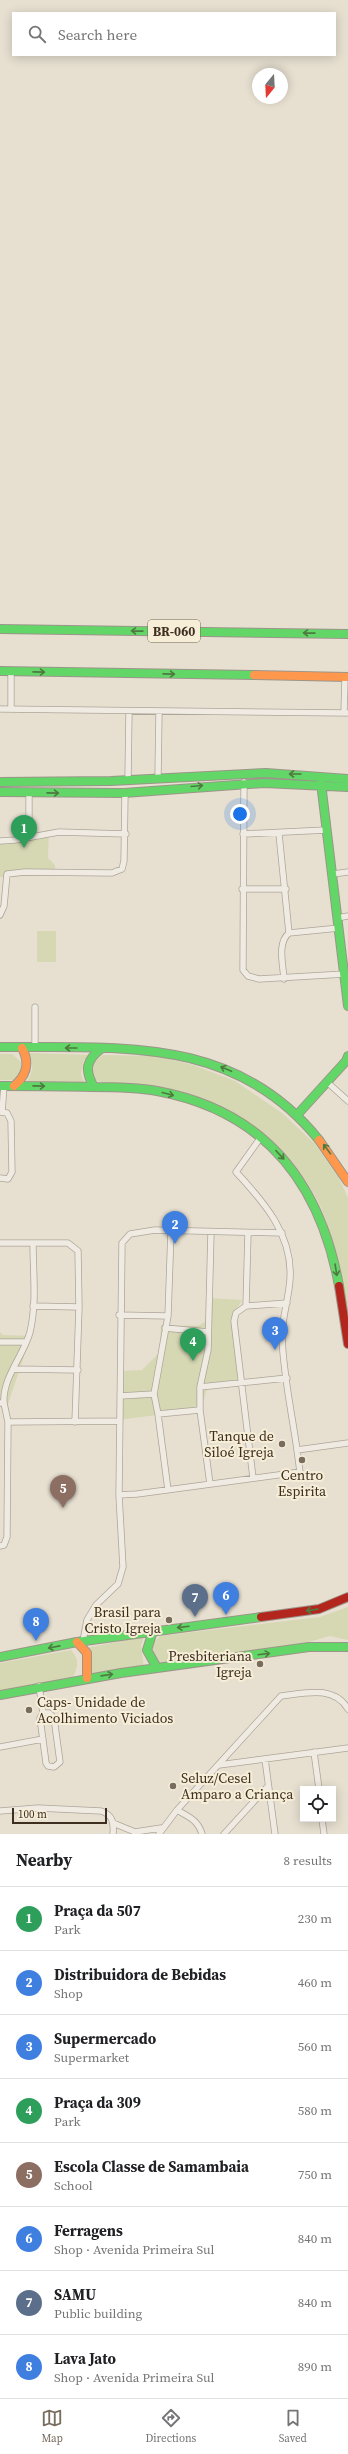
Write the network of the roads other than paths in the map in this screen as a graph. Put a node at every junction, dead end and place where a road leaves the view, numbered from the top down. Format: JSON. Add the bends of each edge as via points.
{"nodes":[{"id":1,"x":0,"y":629,"type":"edge"},
{"id":2,"x":348,"y":634,"type":"edge"},
{"id":3,"x":0,"y":672,"type":"edge"},
{"id":4,"x":11,"y":672,"type":"junction"},
{"id":5,"x":346,"y":677,"type":"edge"},
{"id":6,"x":0,"y":709,"type":"edge"},
{"id":7,"x":11,"y":709,"type":"junction"},
{"id":8,"x":128,"y":711,"type":"junction"},
{"id":9,"x":159,"y":712,"type":"junction"},
{"id":10,"x":346,"y":713,"type":"edge"},
{"id":11,"x":158,"y":776,"type":"junction"},
{"id":12,"x":172,"y":776,"type":"junction"},
{"id":13,"x":348,"y":779,"type":"edge"},
{"id":14,"x":128,"y":780,"type":"junction"},
{"id":15,"x":97,"y":781,"type":"junction"},
{"id":16,"x":0,"y":782,"type":"edge"},
{"id":17,"x":244,"y":782,"type":"junction"},
{"id":18,"x":321,"y":783,"type":"junction"},
{"id":19,"x":348,"y":787,"type":"edge"},
{"id":20,"x":174,"y":788,"type":"junction"},
{"id":21,"x":0,"y":792,"type":"edge"},
{"id":22,"x":28,"y":792,"type":"junction"},
{"id":23,"x":125,"y":793,"type":"junction"},
{"id":24,"x":98,"y":794,"type":"junction"},
{"id":25,"x":326,"y":830,"type":"junction"},
{"id":26,"x":126,"y":834,"type":"junction"},
{"id":27,"x":243,"y":834,"type":"junction"},
{"id":28,"x":278,"y":834,"type":"junction"},
{"id":29,"x":30,"y":837,"type":"junction"},
{"id":30,"x":0,"y":841,"type":"edge"},
{"id":31,"x":348,"y":872,"type":"edge"},
{"id":32,"x":6,"y":874,"type":"junction"},
{"id":33,"x":333,"y":874,"type":"junction"},
{"id":34,"x":0,"y":877,"type":"edge"},
{"id":35,"x":242,"y":889,"type":"junction"},
{"id":36,"x":286,"y":889,"type":"junction"},
{"id":37,"x":0,"y":915,"type":"edge"},
{"id":38,"x":348,"y":916,"type":"edge"},
{"id":39,"x":338,"y":918,"type":"junction"},
{"id":40,"x":339,"y":928,"type":"junction"},
{"id":41,"x":289,"y":933,"type":"junction"},
{"id":42,"x":346,"y":970,"type":"edge"},
{"id":43,"x":284,"y":978,"type":"junction"},
{"id":44,"x":348,"y":1006,"type":"edge"},
{"id":45,"x":35,"y":1007,"type":"dead end"},
{"id":46,"x":0,"y":1048,"type":"edge"},
{"id":47,"x":22,"y":1048,"type":"junction"},
{"id":48,"x":35,"y":1048,"type":"junction"},
{"id":49,"x":102,"y":1048,"type":"junction"},
{"id":50,"x":347,"y":1059,"type":"edge"},
{"id":51,"x":327,"y":1082,"type":"junction"},
{"id":52,"x":2,"y":1086,"type":"edge"},
{"id":53,"x":14,"y":1086,"type":"junction"},
{"id":54,"x":94,"y":1087,"type":"junction"},
{"id":55,"x":348,"y":1101,"type":"edge"},
{"id":56,"x":1,"y":1112,"type":"edge"},
{"id":57,"x":297,"y":1115,"type":"junction"},
{"id":58,"x":261,"y":1137,"type":"junction"},
{"id":59,"x":0,"y":1178,"type":"edge"},
{"id":60,"x":348,"y":1182,"type":"edge"},
{"id":61,"x":171,"y":1231,"type":"junction"},
{"id":62,"x":210,"y":1232,"type":"junction"},
{"id":63,"x":248,"y":1233,"type":"junction"},
{"id":64,"x":282,"y":1233,"type":"junction"},
{"id":65,"x":0,"y":1243,"type":"edge"},
{"id":66,"x":33,"y":1243,"type":"junction"},
{"id":67,"x":287,"y":1303,"type":"junction"},
{"id":68,"x":33,"y":1306,"type":"junction"},
{"id":69,"x":246,"y":1306,"type":"junction"},
{"id":70,"x":79,"y":1307,"type":"junction"},
{"id":71,"x":119,"y":1315,"type":"junction"},
{"id":72,"x":168,"y":1316,"type":"junction"},
{"id":73,"x":165,"y":1328,"type":"junction"},
{"id":74,"x":208,"y":1332,"type":"junction"},
{"id":75,"x":0,"y":1342,"type":"edge"},
{"id":76,"x":26,"y":1342,"type":"junction"},
{"id":77,"x":348,"y":1344,"type":"edge"},
{"id":78,"x":14,"y":1369,"type":"junction"},
{"id":79,"x":78,"y":1370,"type":"junction"},
{"id":80,"x":287,"y":1378,"type":"junction"},
{"id":81,"x":241,"y":1384,"type":"junction"},
{"id":82,"x":200,"y":1387,"type":"junction"},
{"id":83,"x":154,"y":1394,"type":"junction"},
{"id":84,"x":120,"y":1396,"type":"junction"},
{"id":85,"x":2,"y":1403,"type":"edge"},
{"id":86,"x":200,"y":1410,"type":"junction"},
{"id":87,"x":158,"y":1414,"type":"junction"},
{"id":88,"x":120,"y":1421,"type":"junction"},
{"id":89,"x":8,"y":1422,"type":"junction"},
{"id":90,"x":75,"y":1422,"type":"junction"},
{"id":91,"x":348,"y":1443,"type":"edge"},
{"id":92,"x":297,"y":1450,"type":"junction"},
{"id":93,"x":253,"y":1478,"type":"junction"},
{"id":94,"x":210,"y":1484,"type":"junction"},
{"id":95,"x":168,"y":1490,"type":"junction"},
{"id":96,"x":119,"y":1495,"type":"junction"},
{"id":97,"x":0,"y":1498,"type":"edge"},
{"id":98,"x":7,"y":1498,"type":"junction"},
{"id":99,"x":0,"y":1546,"type":"edge"},
{"id":100,"x":348,"y":1597,"type":"edge"},
{"id":101,"x":153,"y":1631,"type":"junction"},
{"id":102,"x":80,"y":1642,"type":"junction"},
{"id":103,"x":348,"y":1647,"type":"edge"},
{"id":104,"x":0,"y":1657,"type":"edge"},
{"id":105,"x":157,"y":1668,"type":"junction"},
{"id":106,"x":87,"y":1678,"type":"junction"},
{"id":107,"x":39,"y":1686,"type":"junction"},
{"id":108,"x":0,"y":1695,"type":"edge"},
{"id":109,"x":348,"y":1710,"type":"edge"},
{"id":110,"x":43,"y":1714,"type":"junction"},
{"id":111,"x":43,"y":1739,"type":"junction"},
{"id":112,"x":0,"y":1747,"type":"edge"},
{"id":113,"x":348,"y":1748,"type":"edge"},
{"id":114,"x":314,"y":1752,"type":"junction"},
{"id":115,"x":265,"y":1759,"type":"junction"},
{"id":116,"x":219,"y":1764,"type":"junction"},
{"id":117,"x":268,"y":1786,"type":"junction"},
{"id":118,"x":319,"y":1786,"type":"edge"},
{"id":119,"x":177,"y":1810,"type":"junction"},
{"id":120,"x":0,"y":1811,"type":"edge"},
{"id":121,"x":322,"y":1822,"type":"edge"},
{"id":122,"x":113,"y":1823,"type":"junction"},
{"id":123,"x":160,"y":1831,"type":"edge"},
{"id":124,"x":113,"y":1834,"type":"edge"},
{"id":125,"x":202,"y":1834,"type":"edge"},
{"id":126,"x":224,"y":1834,"type":"edge"},
{"id":127,"x":275,"y":1834,"type":"edge"},
{"id":128,"x":324,"y":1834,"type":"edge"}],
"edges":[{"from":2,"to":1,"type":"main road","number":"BR-060","one_way":true},
{"from":3,"to":4,"type":"main road"},
{"from":4,"to":5,"type":"main road","one_way":true},
{"from":4,"to":7,"type":"street"},
{"from":5,"to":10,"type":"street"},
{"from":6,"to":7,"type":"street"},
{"from":7,"to":8,"type":"street"},
{"from":8,"to":9,"type":"street"},
{"from":8,"to":14,"type":"street"},
{"from":9,"to":10,"type":"street"},
{"from":9,"to":11,"type":"street"},
{"from":11,"to":12,"type":"main road"},
{"from":11,"to":14,"type":"main road"},
{"from":13,"to":12,"type":"main road","one_way":true,"via":[[313,774]]},
{"from":12,"to":20,"type":"main road"},
{"from":14,"to":15,"type":"main road"},
{"from":15,"to":16,"type":"main road"},
{"from":15,"to":24,"type":"main road"},
{"from":17,"to":18,"type":"main road"},
{"from":20,"to":17,"type":"main road","one_way":true},
{"from":17,"to":27,"type":"street"},
{"from":18,"to":19,"type":"main road"},
{"from":18,"to":25,"type":"main road"},
{"from":20,"to":23,"type":"main road"},
{"from":21,"to":22,"type":"main road"},
{"from":22,"to":24,"type":"main road","one_way":true},
{"from":22,"to":29,"type":"street"},
{"from":23,"to":24,"type":"main road"},
{"from":23,"to":26,"type":"street"},
{"from":25,"to":28,"type":"street"},
{"from":25,"to":33,"type":"main road"},
{"from":26,"to":29,"type":"street","via":[[59,832]]},
{"from":26,"to":32,"type":"street","via":[[124,865],[117,872]]},
{"from":27,"to":28,"type":"street"},
{"from":27,"to":35,"type":"street"},
{"from":28,"to":36,"type":"street"},
{"from":29,"to":30,"type":"street"},
{"from":31,"to":33,"type":"street"},
{"from":32,"to":34,"type":"street"},
{"from":32,"to":37,"type":"street","via":[[4,906]]},
{"from":33,"to":39,"type":"main road"},
{"from":35,"to":36,"type":"street"},
{"from":35,"to":43,"type":"street","via":[[243,970],[253,978]]},
{"from":36,"to":41,"type":"street"},
{"from":38,"to":39,"type":"street"},
{"from":39,"to":40,"type":"main road"},
{"from":40,"to":41,"type":"street"},
{"from":40,"to":42,"type":"main road"},
{"from":41,"to":43,"type":"street","via":[[282,943]]},
{"from":42,"to":43,"type":"street"},
{"from":42,"to":44,"type":"main road"},
{"from":45,"to":48,"type":"street"},
{"from":46,"to":47,"type":"main road"},
{"from":47,"to":48,"type":"main road"},
{"from":47,"to":53,"type":"main road","via":[[28,1065],[26,1074]]},
{"from":49,"to":48,"type":"main road","one_way":true},
{"from":49,"to":54,"type":"main road","via":[[90,1058],[86,1067]]},
{"from":57,"to":49,"type":"main road","one_way":true,"via":[[246,1079],[205,1061],[161,1051]]},
{"from":50,"to":51,"type":"main road"},
{"from":51,"to":55,"type":"street"},
{"from":51,"to":57,"type":"main road"},
{"from":52,"to":53,"type":"main road"},
{"from":52,"to":56,"type":"street"},
{"from":53,"to":54,"type":"main road","one_way":true},
{"from":54,"to":58,"type":"main road","one_way":true,"via":[[158,1091],[197,1101],[224,1112]]},
{"from":56,"to":59,"type":"street","via":[[7,1113],[11,1121],[12,1172],[8,1179]]},
{"from":60,"to":57,"type":"main road","one_way":true,"via":[[321,1142]]},
{"from":58,"to":64,"type":"street","via":[[236,1172],[270,1212]]},
{"from":58,"to":77,"type":"main road","one_way":true,"via":[[295,1172],[310,1194],[325,1226],[334,1254]]},
{"from":61,"to":62,"type":"street"},
{"from":61,"to":71,"type":"street","via":[[130,1234],[122,1243]]},
{"from":61,"to":72,"type":"street"},
{"from":62,"to":63,"type":"street"},
{"from":62,"to":74,"type":"street"},
{"from":63,"to":64,"type":"street"},
{"from":63,"to":69,"type":"street"},
{"from":64,"to":67,"type":"street","via":[[290,1264]]},
{"from":65,"to":66,"type":"street"},
{"from":66,"to":68,"type":"street"},
{"from":66,"to":70,"type":"street","via":[[68,1243],[78,1251]]},
{"from":67,"to":69,"type":"street"},
{"from":67,"to":80,"type":"street","via":[[282,1334]]},
{"from":68,"to":70,"type":"street"},
{"from":68,"to":76,"type":"street"},
{"from":69,"to":81,"type":"street","via":[[236,1313],[234,1321]]},
{"from":70,"to":79,"type":"street"},
{"from":71,"to":72,"type":"street"},
{"from":71,"to":84,"type":"street"},
{"from":72,"to":73,"type":"street"},
{"from":73,"to":74,"type":"street"},
{"from":73,"to":83,"type":"street"},
{"from":74,"to":82,"type":"street","via":[[208,1350]]},
{"from":75,"to":76,"type":"street"},
{"from":76,"to":78,"type":"street"},
{"from":78,"to":79,"type":"street"},
{"from":78,"to":85,"type":"street","via":[[4,1390]]},
{"from":79,"to":90,"type":"street"},
{"from":80,"to":81,"type":"street"},
{"from":80,"to":92,"type":"street"},
{"from":81,"to":82,"type":"street"},
{"from":81,"to":93,"type":"street"},
{"from":82,"to":86,"type":"street"},
{"from":83,"to":84,"type":"street"},
{"from":83,"to":87,"type":"street"},
{"from":84,"to":88,"type":"street"},
{"from":85,"to":89,"type":"street"},
{"from":86,"to":87,"type":"street"},
{"from":86,"to":94,"type":"street"},
{"from":87,"to":95,"type":"street"},
{"from":88,"to":90,"type":"street"},
{"from":88,"to":96,"type":"street"},
{"from":89,"to":90,"type":"street"},
{"from":89,"to":98,"type":"street"},
{"from":91,"to":92,"type":"street"},
{"from":92,"to":93,"type":"street","via":[[300,1472]]},
{"from":93,"to":94,"type":"street"},
{"from":94,"to":95,"type":"street"},
{"from":95,"to":96,"type":"street"},
{"from":96,"to":102,"type":"street","via":[[123,1567],[118,1584],[96,1605],[87,1620]]},
{"from":97,"to":98,"type":"street"},
{"from":98,"to":99,"type":"street","via":[[7,1537],[4,1545]]},
{"from":100,"to":101,"type":"main road","one_way":true,"via":[[319,1609]]},
{"from":101,"to":102,"type":"main road"},
{"from":101,"to":105,"type":"main road","via":[[146,1647],[147,1656]]},
{"from":102,"to":104,"type":"main road","one_way":true},
{"from":102,"to":106,"type":"main road","via":[[89,1657]]},
{"from":105,"to":103,"type":"main road","one_way":true,"via":[[319,1647]]},
{"from":106,"to":105,"type":"main road","one_way":true},
{"from":106,"to":107,"type":"main road"},
{"from":107,"to":108,"type":"main road"},
{"from":107,"to":110,"type":"street"},
{"from":109,"to":116,"type":"street","via":[[340,1699],[324,1692],[281,1696]]},
{"from":110,"to":111,"type":"street","via":[[40,1718]]},
{"from":110,"to":111,"type":"street","via":[[49,1713],[54,1718],[60,1762],[57,1767],[48,1766]]},
{"from":111,"to":112,"type":"street"},
{"from":113,"to":114,"type":"street"},
{"from":114,"to":115,"type":"street"},
{"from":114,"to":118,"type":"street"},
{"from":115,"to":116,"type":"street"},
{"from":115,"to":117,"type":"street"},
{"from":116,"to":119,"type":"street"},
{"from":117,"to":126,"type":"street"},
{"from":117,"to":127,"type":"street"},
{"from":119,"to":123,"type":"street"},
{"from":119,"to":125,"type":"street","via":[[194,1820]]},
{"from":120,"to":122,"type":"street","via":[[38,1808],[101,1812],[110,1815]]},
{"from":121,"to":128,"type":"street"},
{"from":122,"to":123,"type":"street","via":[[135,1832]]},
{"from":122,"to":124,"type":"street"}]}
